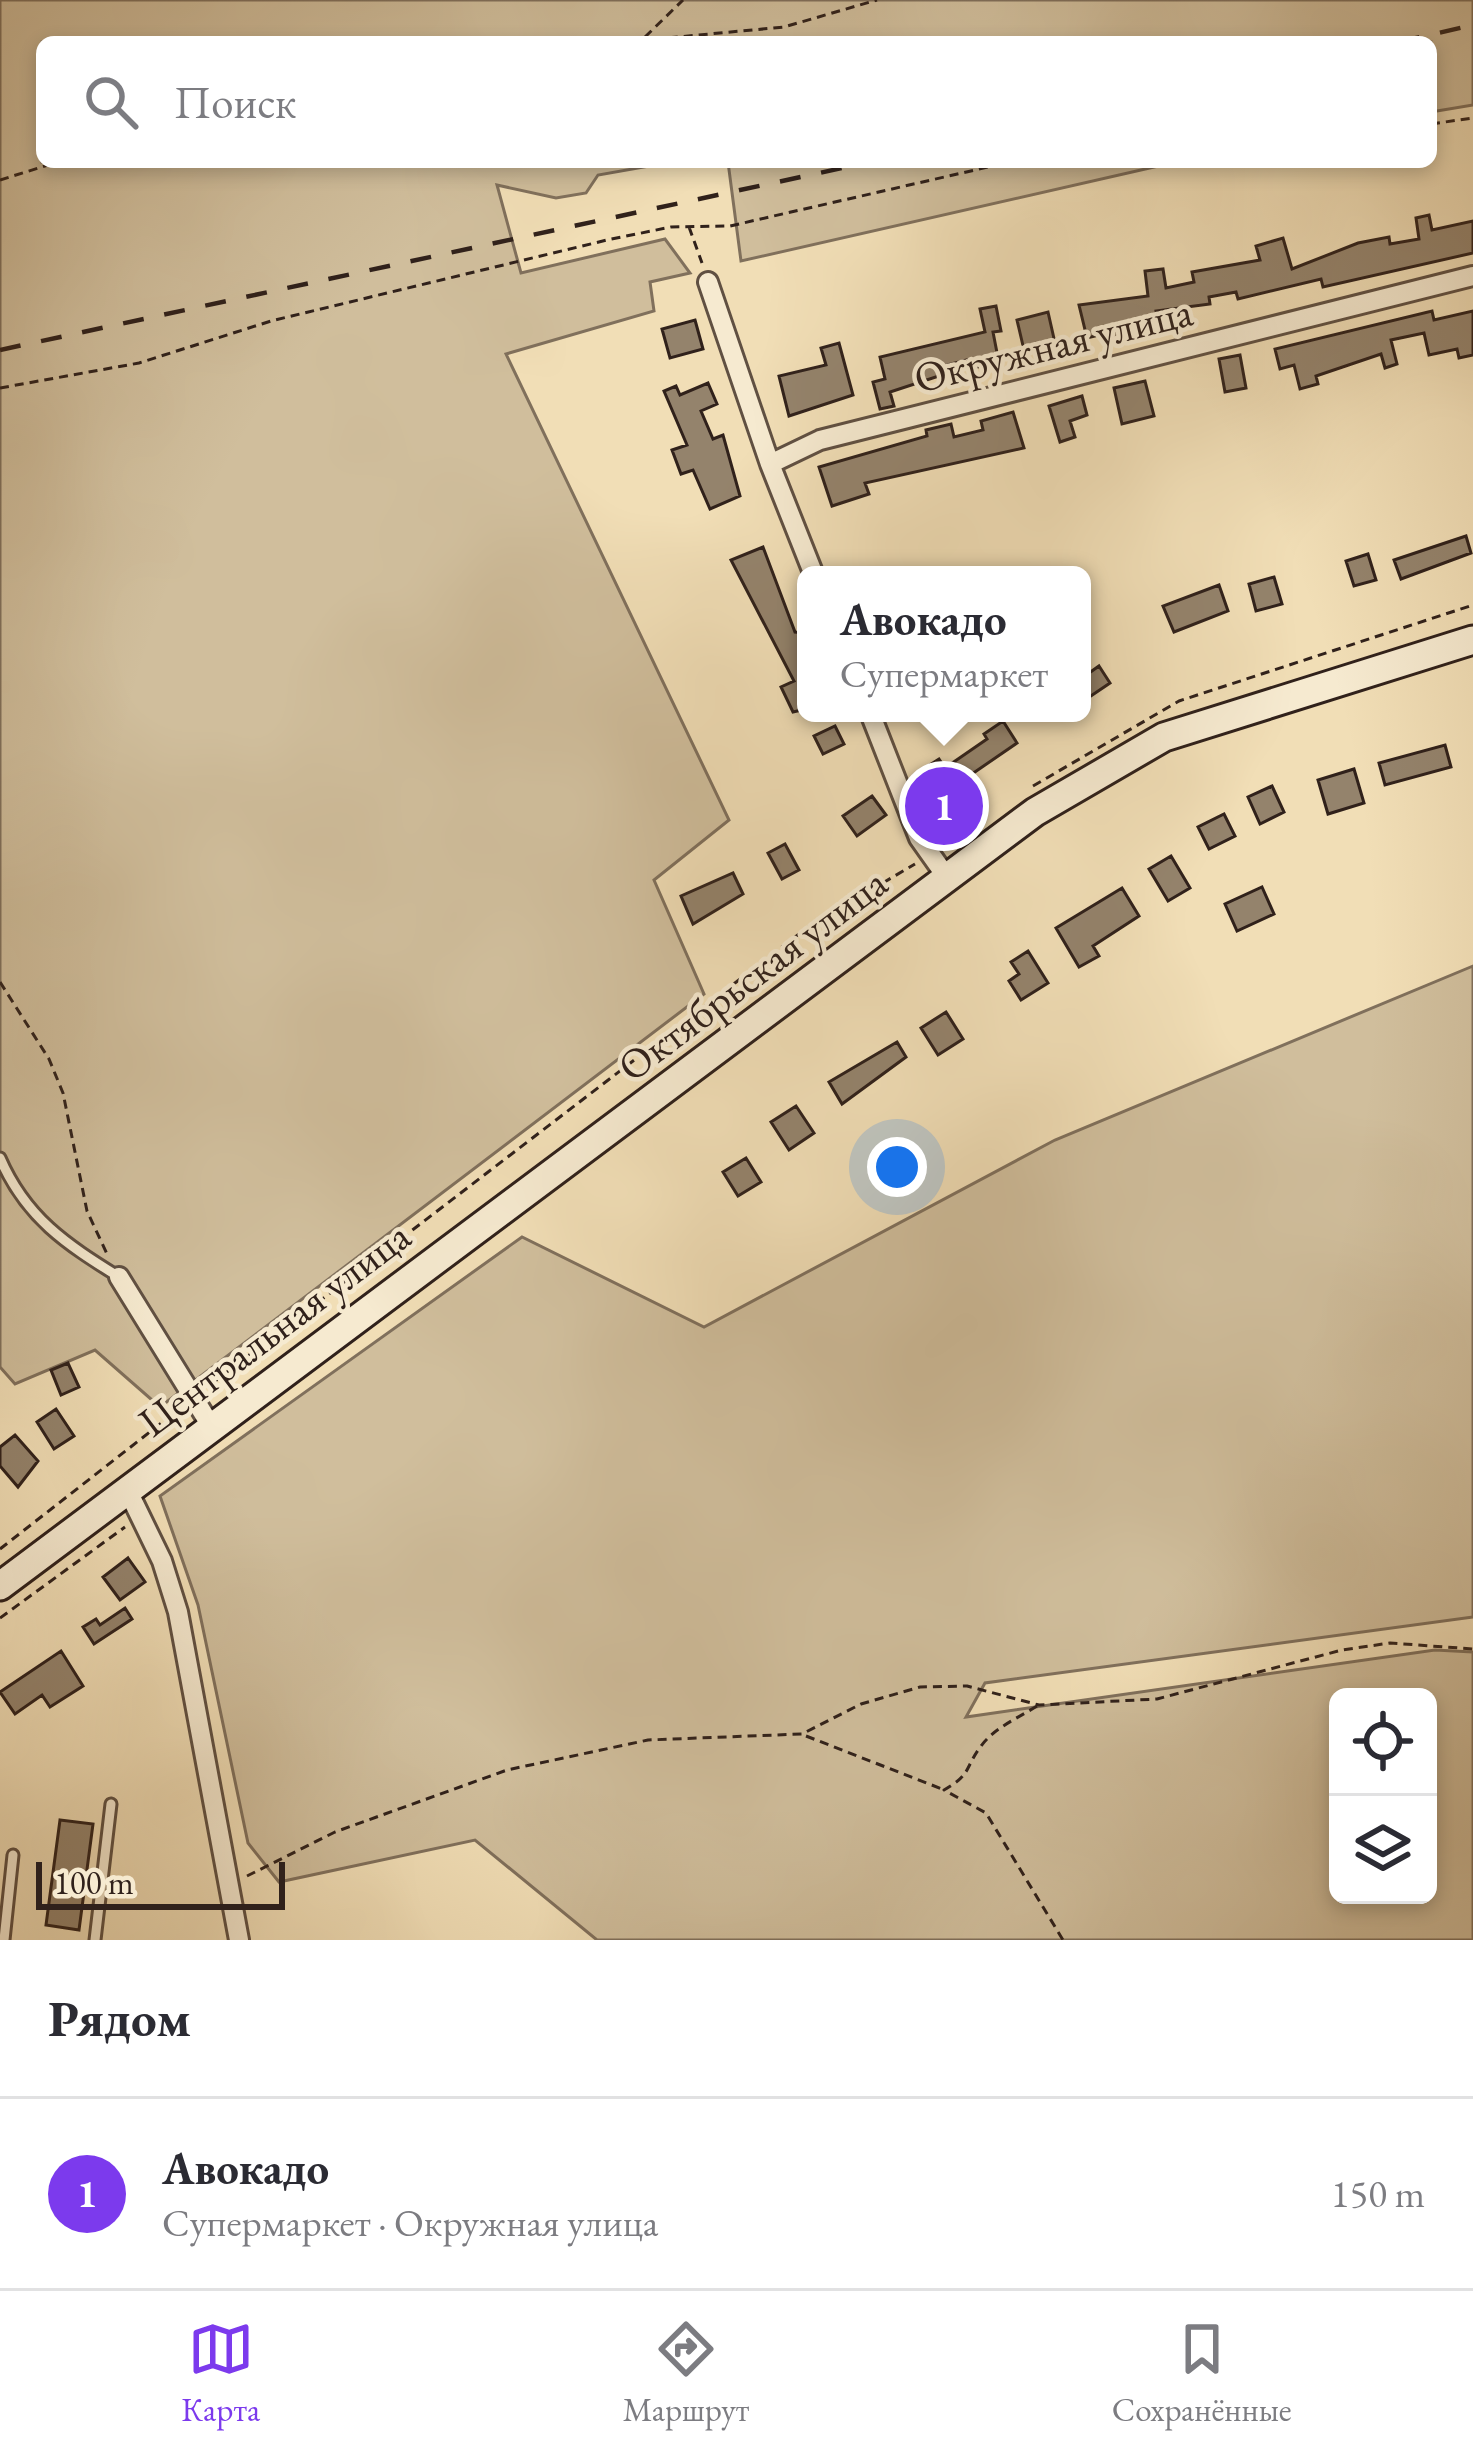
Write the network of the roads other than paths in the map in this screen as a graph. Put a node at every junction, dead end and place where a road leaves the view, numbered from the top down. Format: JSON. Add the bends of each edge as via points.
{"nodes":[{"id":1,"x":1473,"y":276,"type":"edge"},
{"id":2,"x":708,"y":282,"type":"road end"},
{"id":3,"x":770,"y":464,"type":"junction"},
{"id":4,"x":810,"y":566,"type":"edge"},
{"id":5,"x":1473,"y":640,"type":"edge"},
{"id":6,"x":873,"y":722,"type":"edge"},
{"id":7,"x":940,"y":868,"type":"junction"},
{"id":8,"x":600,"y":1139,"type":"joint"},
{"id":9,"x":0,"y":1158,"type":"edge"},
{"id":10,"x":119,"y":1277,"type":"joint"},
{"id":11,"x":211,"y":1426,"type":"junction"},
{"id":12,"x":134,"y":1503,"type":"junction"},
{"id":13,"x":0,"y":1586,"type":"edge"},
{"id":14,"x":110,"y":1804,"type":"dead end"},
{"id":15,"x":13,"y":1855,"type":"dead end"},
{"id":16,"x":4,"y":1940,"type":"edge"},
{"id":17,"x":95,"y":1940,"type":"edge"},
{"id":18,"x":239,"y":1940,"type":"edge"}],
"edges":[{"from":1,"to":3,"type":"street","name":"Окружная улица","via":[[820,440]]},
{"from":2,"to":3,"type":"street"},
{"from":3,"to":4,"type":"street"},
{"from":5,"to":7,"type":"main road","name":"Октябрьская улица","via":[[1164,737]]},
{"from":6,"to":7,"type":"street"},
{"from":7,"to":8,"type":"main road","name":"Октябрьская улица"},
{"from":8,"to":11,"type":"main road","name":"Центральная улица"},
{"from":9,"to":10,"type":"lane","via":[[43,1226]]},
{"from":10,"to":11,"type":"street"},
{"from":11,"to":12,"type":"main road","name":"Центральная улица"},
{"from":12,"to":13,"type":"main road","name":"Центральная улица"},
{"from":12,"to":18,"type":"street","via":[[178,1612]]},
{"from":14,"to":17,"type":"lane"},
{"from":15,"to":16,"type":"lane"}]}
